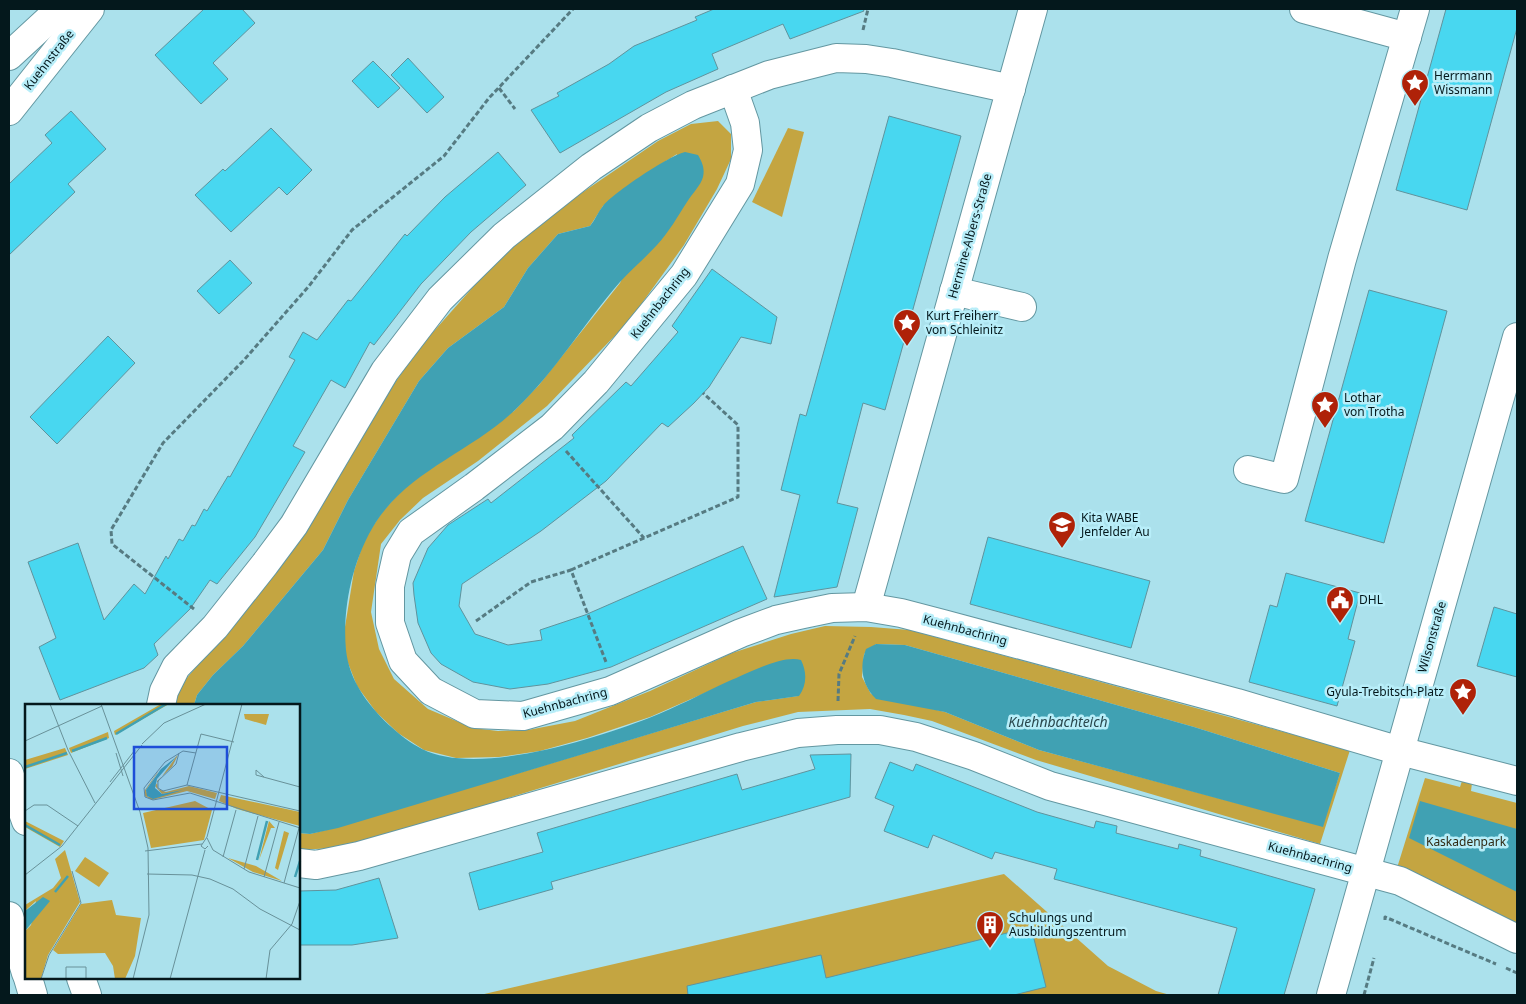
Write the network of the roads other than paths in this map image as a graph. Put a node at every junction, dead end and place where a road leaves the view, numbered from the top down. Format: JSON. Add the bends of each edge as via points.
{"nodes":[{"id":1,"x":60,"y":9,"type":"edge"},
{"id":2,"x":90,"y":9,"type":"edge"},
{"id":3,"x":1034,"y":9,"type":"edge"},
{"id":4,"x":1304,"y":9,"type":"edge"},
{"id":5,"x":1415,"y":9,"type":"edge"},
{"id":6,"x":1406,"y":37,"type":"junction"},
{"id":7,"x":9,"y":56,"type":"edge"},
{"id":8,"x":733,"y":89,"type":"junction"},
{"id":9,"x":1011,"y":89,"type":"junction"},
{"id":10,"x":9,"y":110,"type":"edge"},
{"id":11,"x":954,"y":291,"type":"junction"},
{"id":12,"x":1022,"y":308,"type":"dead end"},
{"id":13,"x":1517,"y":336,"type":"edge"},
{"id":14,"x":1248,"y":470,"type":"dead end"},
{"id":15,"x":866,"y":607,"type":"junction"},
{"id":16,"x":161,"y":704,"type":"edge"},
{"id":17,"x":1400,"y":751,"type":"junction"},
{"id":18,"x":1517,"y":781,"type":"edge"},
{"id":19,"x":15,"y":784,"type":"edge"},
{"id":20,"x":25,"y":818,"type":"edge"},
{"id":21,"x":300,"y":863,"type":"edge"},
{"id":22,"x":1365,"y":873,"type":"junction"},
{"id":23,"x":9,"y":916,"type":"edge"},
{"id":24,"x":1517,"y":939,"type":"edge"},
{"id":25,"x":25,"y":970,"type":"edge"},
{"id":26,"x":28,"y":979,"type":"edge"},
{"id":27,"x":81,"y":979,"type":"edge"},
{"id":28,"x":33,"y":995,"type":"edge"},
{"id":29,"x":87,"y":995,"type":"edge"},
{"id":30,"x":1331,"y":995,"type":"edge"}],
"edges":[{"from":1,"to":7,"type":"street","name":"Kuehnstraße"},
{"from":2,"to":10,"type":"street","name":"Kuehnstraße"},
{"from":3,"to":9,"type":"street","name":"Hermine-Albers-Straße"},
{"from":4,"to":6,"type":"street"},
{"from":5,"to":6,"type":"street"},
{"from":6,"to":14,"type":"street","via":[[1342,259],[1284,479]]},
{"from":8,"to":9,"type":"street","via":[[777,73],[836,58],[883,62]]},
{"from":8,"to":15,"type":"street","name":"Kuehnbachring","via":[[745,123],[748,150],[740,184],[684,275],[596,382],[548,430],[411,532],[397,554],[390,586],[390,623],[403,661],[431,690],[475,714],[523,716],[616,688],[776,620],[832,608]]},
{"from":8,"to":16,"type":"street","via":[[649,128],[608,156],[549,199],[469,269],[440,300],[385,371],[294,525],[216,627],[176,667],[164,690]]},
{"from":9,"to":11,"type":"street","name":"Hermine-Albers-Straße"},
{"from":11,"to":12,"type":"street"},
{"from":11,"to":15,"type":"street","name":"Hermine-Albers-Straße"},
{"from":13,"to":17,"type":"street","name":"Wilsonstraße"},
{"from":15,"to":17,"type":"street","name":"Kuehnbachring","via":[[943,624]]},
{"from":17,"to":18,"type":"street"},
{"from":17,"to":22,"type":"street","name":"Wilsonstraße"},
{"from":19,"to":20,"type":"street"},
{"from":21,"to":22,"type":"street","name":"Kuehnbachring","via":[[316,865],[359,856],[798,733],[880,730],[916,737],[974,756],[1050,786]]},
{"from":22,"to":24,"type":"street","via":[[1400,881]]},
{"from":22,"to":30,"type":"street","name":"Wilsonstraße"},
{"from":23,"to":25,"type":"street"},
{"from":26,"to":28,"type":"street"},
{"from":27,"to":29,"type":"street"}]}
